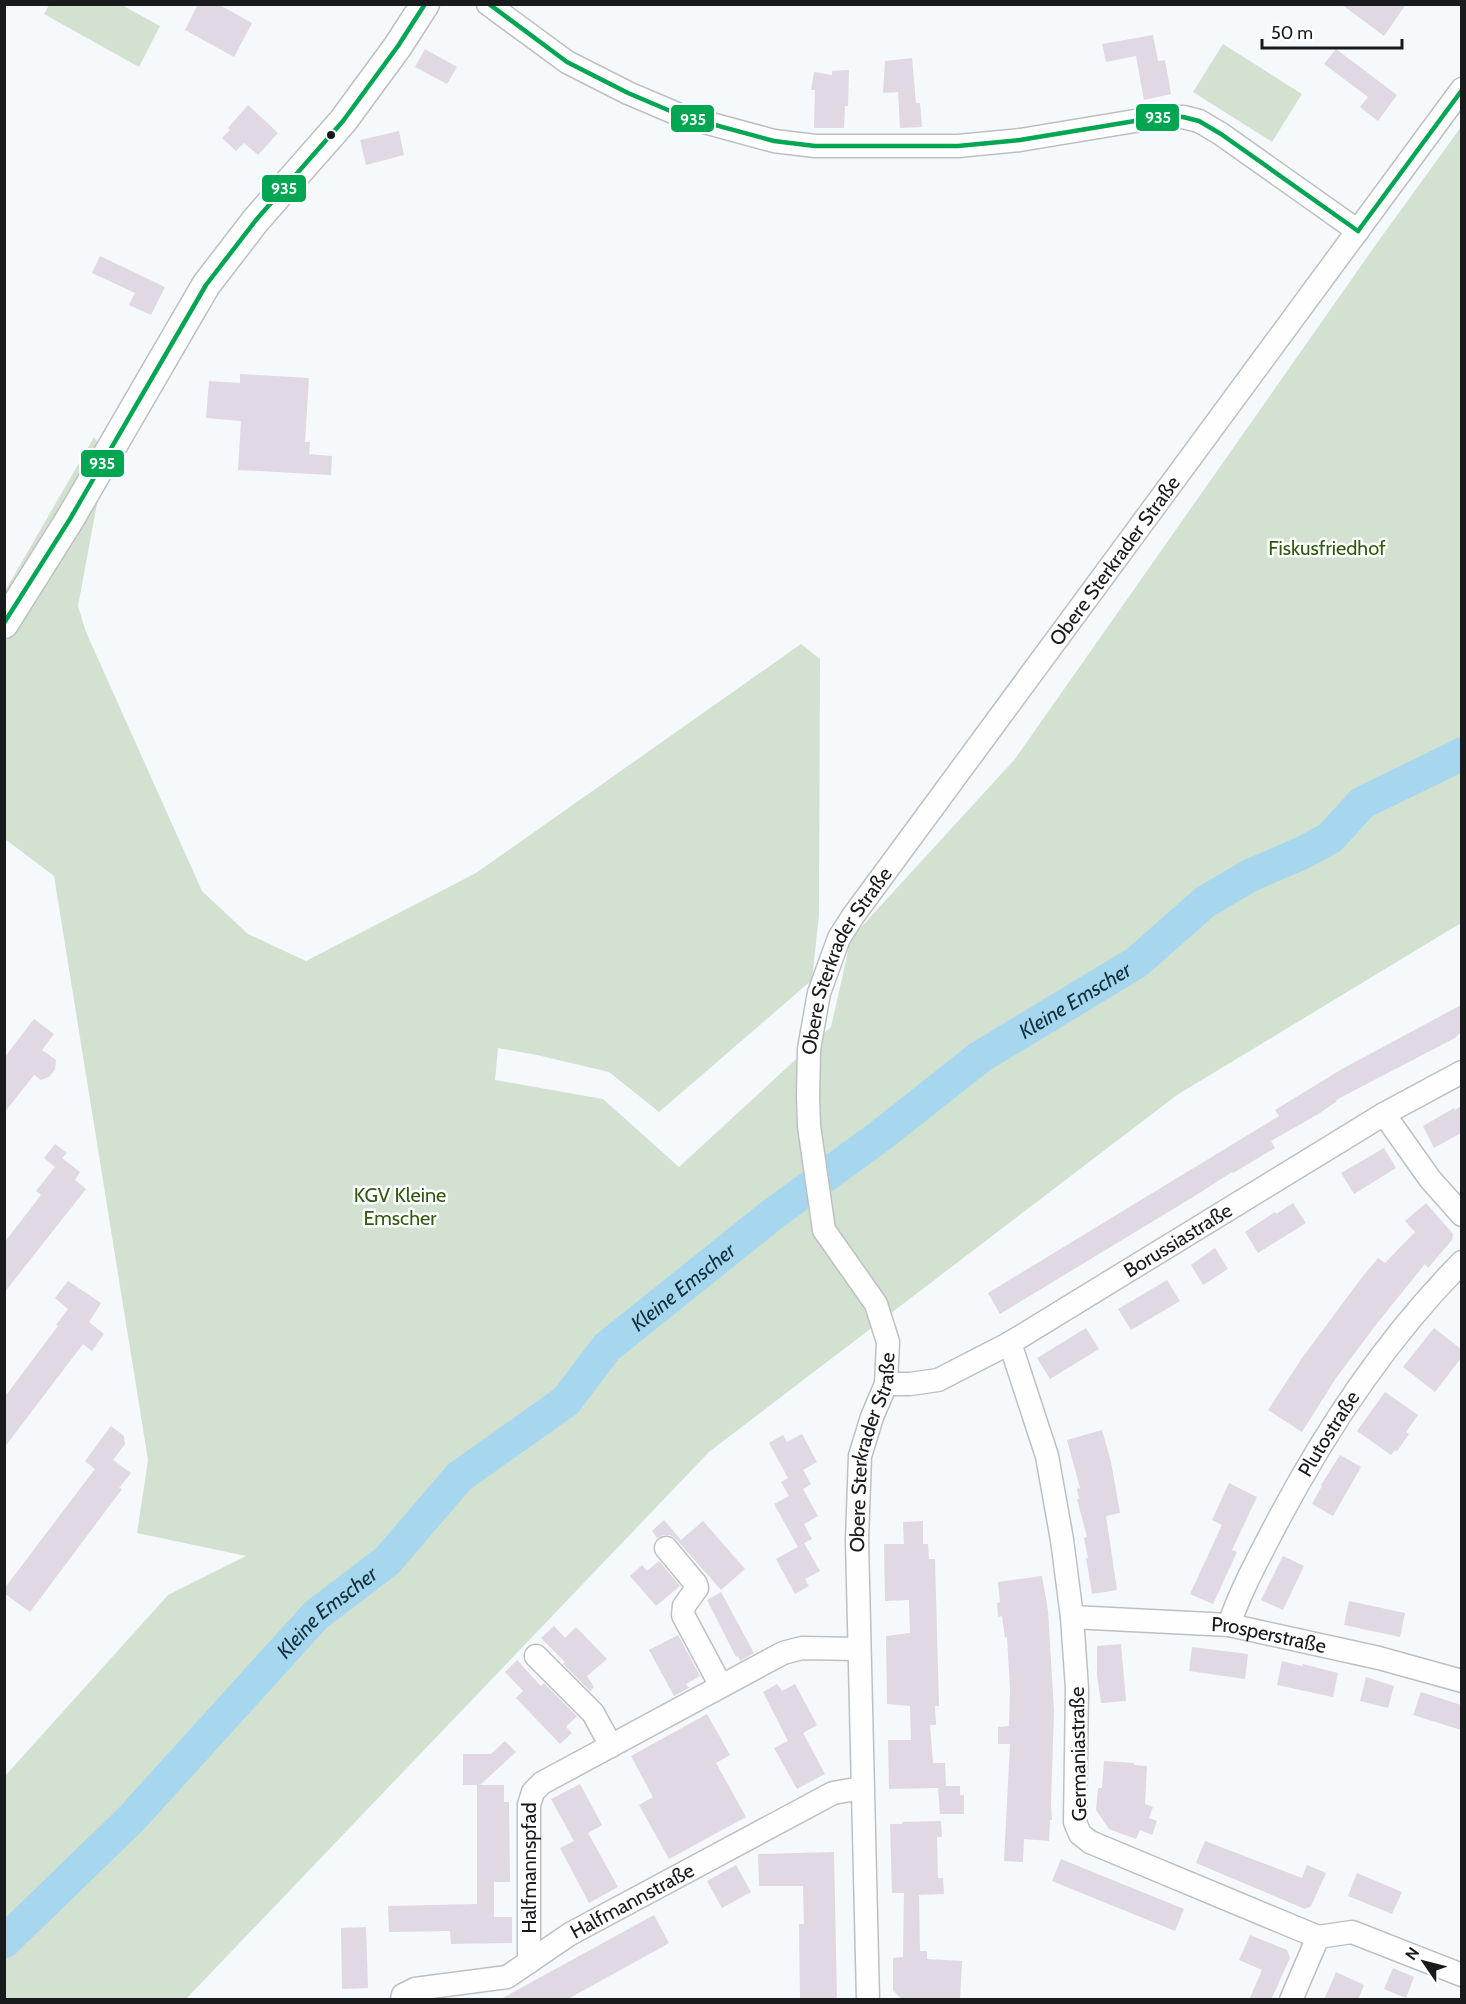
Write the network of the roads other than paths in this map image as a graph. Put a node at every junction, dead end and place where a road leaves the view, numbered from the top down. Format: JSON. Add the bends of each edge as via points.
{"nodes":[{"id":1,"x":425,"y":4,"type":"edge"},
{"id":2,"x":488,"y":4,"type":"edge"},
{"id":3,"x":1461,"y":89,"type":"edge"},
{"id":4,"x":1358,"y":231,"type":"junction"},
{"id":5,"x":4,"y":624,"type":"edge"},
{"id":6,"x":1461,"y":1072,"type":"edge"},
{"id":7,"x":1384,"y":1114,"type":"junction"},
{"id":8,"x":1461,"y":1215,"type":"edge"},
{"id":9,"x":1461,"y":1262,"type":"edge"},
{"id":10,"x":1010,"y":1343,"type":"junction"},
{"id":11,"x":886,"y":1384,"type":"junction"},
{"id":12,"x":666,"y":1548,"type":"dead end"},
{"id":13,"x":1072,"y":1617,"type":"junction"},
{"id":14,"x":1229,"y":1626,"type":"junction"},
{"id":15,"x":858,"y":1650,"type":"junction"},
{"id":16,"x":536,"y":1656,"type":"dead end"},
{"id":17,"x":1461,"y":1681,"type":"edge"},
{"id":18,"x":721,"y":1686,"type":"junction"},
{"id":19,"x":611,"y":1746,"type":"junction"},
{"id":20,"x":862,"y":1788,"type":"junction"},
{"id":21,"x":1318,"y":1937,"type":"junction"},
{"id":22,"x":529,"y":1962,"type":"junction"},
{"id":23,"x":1461,"y":1975,"type":"edge"},
{"id":24,"x":402,"y":2000,"type":"edge"},
{"id":25,"x":868,"y":2000,"type":"edge"},
{"id":26,"x":1291,"y":2000,"type":"edge"}],
"edges":[{"from":1,"to":5,"type":"main road","via":[[343,121],[256,220],[206,285]]},
{"from":2,"to":4,"type":"street","via":[[567,62],[628,93],[682,116],[774,141],[815,146],[958,146],[1159,117],[1184,117],[1221,134]]},
{"from":3,"to":4,"type":"street","name":"Obere Sterkrader Straße"},
{"from":4,"to":11,"type":"street","name":"Obere Sterkrader Straße","via":[[839,938],[819,993],[809,1049],[809,1126],[825,1230],[876,1304],[888,1342]]},
{"from":6,"to":7,"type":"street","name":"Borussiastraße"},
{"from":7,"to":8,"type":"street"},
{"from":7,"to":10,"type":"street","name":"Borussiastraße"},
{"from":9,"to":14,"type":"street","name":"Plutostraße","via":[[1376,1360],[1329,1432],[1290,1497]]},
{"from":10,"to":11,"type":"street","name":"Borussiastraße","via":[[938,1380]]},
{"from":10,"to":13,"type":"street","name":"Germaniastraße","via":[[1047,1456]]},
{"from":11,"to":15,"type":"street","name":"Obere Sterkrader Straße","via":[[860,1456]]},
{"from":12,"to":18,"type":"street","via":[[696,1584],[682,1615]]},
{"from":13,"to":14,"type":"street","name":"Prosperstraße"},
{"from":13,"to":21,"type":"street","name":"Germaniastraße","via":[[1077,1689],[1075,1822],[1080,1834],[1090,1842]]},
{"from":14,"to":17,"type":"street","name":"Prosperstraße","via":[[1379,1658]]},
{"from":15,"to":18,"type":"street","name":"Halfmannspfad","via":[[802,1648],[783,1653]]},
{"from":15,"to":20,"type":"street","name":"Obere Sterkrader Straße"},
{"from":16,"to":19,"type":"street","via":[[593,1713]]},
{"from":18,"to":19,"type":"street","name":"Halfmannspfad"},
{"from":19,"to":22,"type":"street","name":"Halfmannspfad","via":[[542,1783],[533,1792],[529,1805]]},
{"from":20,"to":22,"type":"street","name":"Halfmannstraße","via":[[833,1793],[570,1934]]},
{"from":20,"to":25,"type":"street","name":"Obere Sterkrader Straße"},
{"from":21,"to":23,"type":"street","via":[[1352,1932]]},
{"from":21,"to":26,"type":"street"},
{"from":22,"to":24,"type":"street","name":"Halfmannstraße","via":[[507,1977],[415,1989],[403,1995]]}]}
